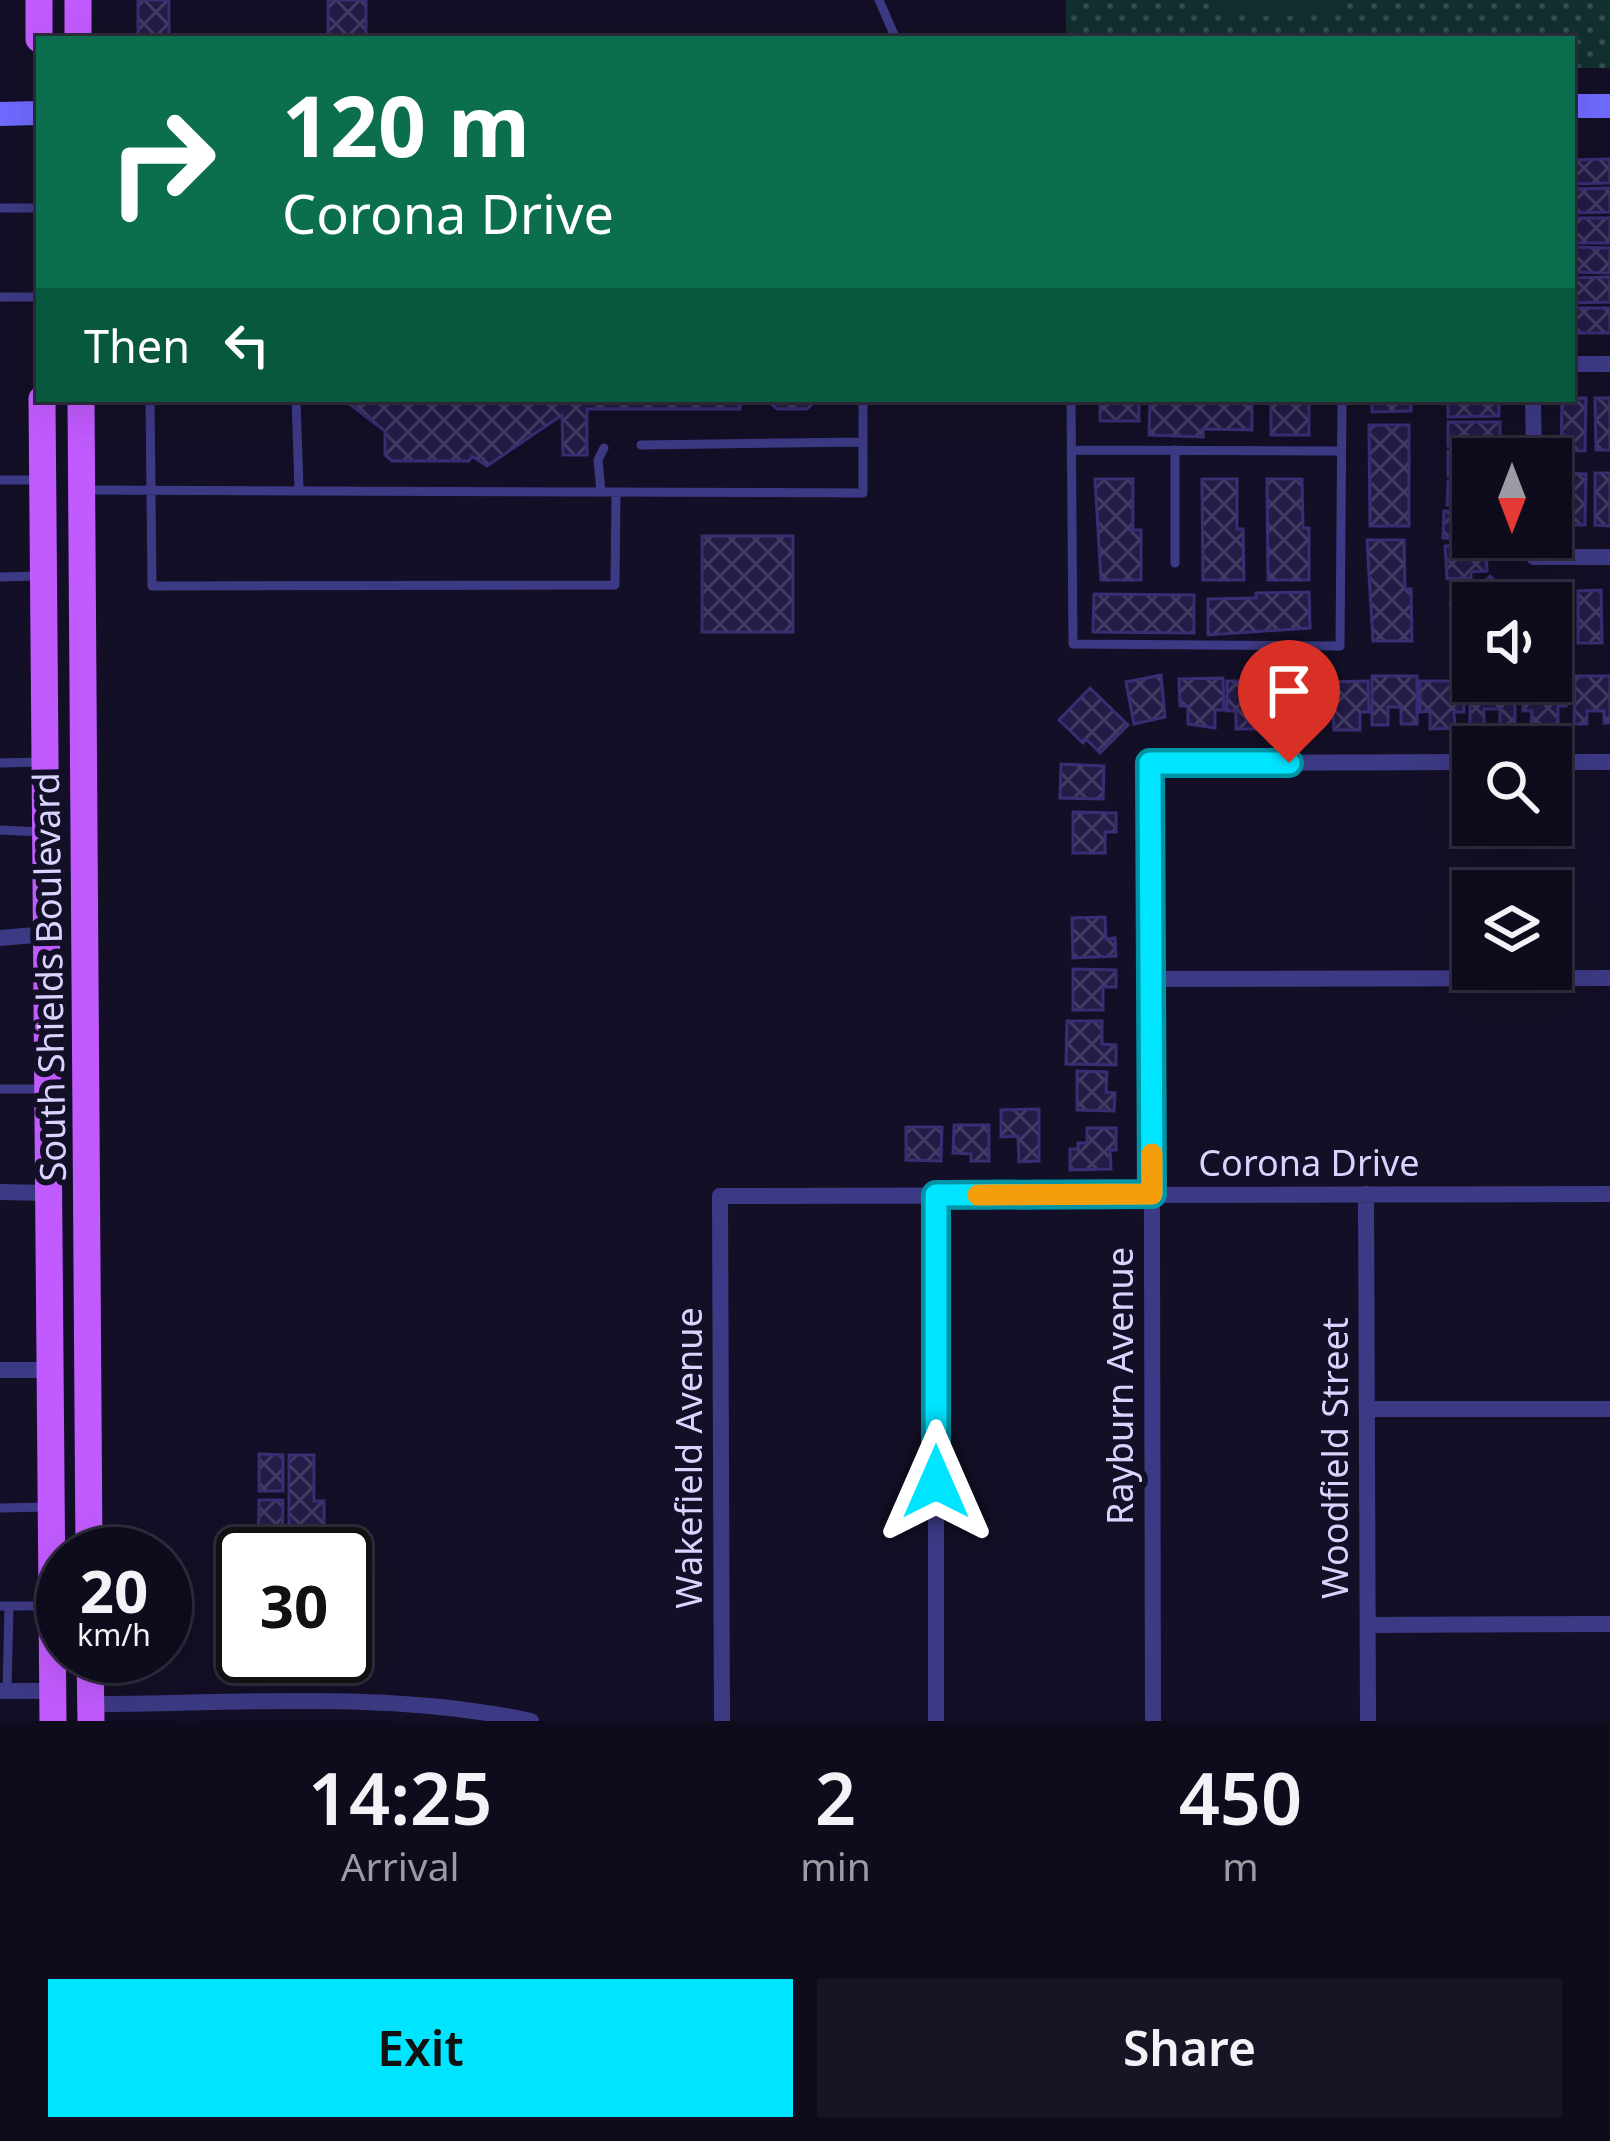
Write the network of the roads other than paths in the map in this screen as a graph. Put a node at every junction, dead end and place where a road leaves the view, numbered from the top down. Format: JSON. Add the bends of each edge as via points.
{"nodes":[{"id":1,"x":40,"y":0,"type":"edge"},
{"id":2,"x":78,"y":0,"type":"edge"},
{"id":3,"x":879,"y":0,"type":"edge"},
{"id":4,"x":40,"y":36,"type":"edge"},
{"id":5,"x":78,"y":36,"type":"edge"},
{"id":6,"x":895,"y":36,"type":"edge"},
{"id":7,"x":1575,"y":106,"type":"edge"},
{"id":8,"x":1610,"y":106,"type":"edge"},
{"id":9,"x":36,"y":113,"type":"edge"},
{"id":10,"x":0,"y":114,"type":"edge"},
{"id":11,"x":0,"y":208,"type":"edge"},
{"id":12,"x":36,"y":208,"type":"edge"},
{"id":13,"x":0,"y":297,"type":"edge"},
{"id":14,"x":36,"y":298,"type":"edge"},
{"id":15,"x":1575,"y":364,"type":"edge"},
{"id":16,"x":1610,"y":364,"type":"edge"},
{"id":17,"x":42,"y":402,"type":"edge"},
{"id":18,"x":81,"y":402,"type":"edge"},
{"id":19,"x":150,"y":402,"type":"edge"},
{"id":20,"x":296,"y":402,"type":"edge"},
{"id":21,"x":863,"y":402,"type":"edge"},
{"id":22,"x":1071,"y":402,"type":"edge"},
{"id":23,"x":1342,"y":402,"type":"edge"},
{"id":24,"x":1533,"y":402,"type":"edge"},
{"id":25,"x":1534,"y":438,"type":"edge"},
{"id":26,"x":863,"y":442,"type":"junction"},
{"id":27,"x":640,"y":445,"type":"dead end"},
{"id":28,"x":604,"y":448,"type":"dead end"},
{"id":29,"x":1071,"y":450,"type":"junction"},
{"id":30,"x":1175,"y":450,"type":"junction"},
{"id":31,"x":1341,"y":451,"type":"junction"},
{"id":32,"x":0,"y":480,"type":"edge"},
{"id":33,"x":42,"y":480,"type":"junction"},
{"id":34,"x":81,"y":490,"type":"junction"},
{"id":35,"x":152,"y":490,"type":"junction"},
{"id":36,"x":298,"y":490,"type":"junction"},
{"id":37,"x":601,"y":492,"type":"junction"},
{"id":38,"x":616,"y":492,"type":"junction"},
{"id":39,"x":1572,"y":557,"type":"edge"},
{"id":40,"x":1610,"y":557,"type":"edge"},
{"id":41,"x":1175,"y":563,"type":"dead end"},
{"id":42,"x":43,"y":575,"type":"junction"},
{"id":43,"x":0,"y":577,"type":"edge"},
{"id":44,"x":0,"y":762,"type":"edge"},
{"id":45,"x":45,"y":762,"type":"junction"},
{"id":46,"x":1452,"y":762,"type":"edge"},
{"id":47,"x":1572,"y":762,"type":"edge"},
{"id":48,"x":1610,"y":762,"type":"edge"},
{"id":49,"x":0,"y":830,"type":"edge"},
{"id":50,"x":46,"y":832,"type":"junction"},
{"id":51,"x":46,"y":934,"type":"junction"},
{"id":52,"x":0,"y":938,"type":"edge"},
{"id":53,"x":1610,"y":978,"type":"edge"},
{"id":54,"x":1151,"y":979,"type":"junction"},
{"id":55,"x":0,"y":1089,"type":"edge"},
{"id":56,"x":47,"y":1089,"type":"junction"},
{"id":57,"x":48,"y":1118,"type":"junction"},
{"id":58,"x":87,"y":1118,"type":"junction"},
{"id":59,"x":0,"y":1192,"type":"edge"},
{"id":60,"x":48,"y":1193,"type":"junction"},
{"id":61,"x":1152,"y":1194,"type":"junction"},
{"id":62,"x":1366,"y":1194,"type":"junction"},
{"id":63,"x":1610,"y":1194,"type":"edge"},
{"id":64,"x":936,"y":1195,"type":"junction"},
{"id":65,"x":720,"y":1196,"type":"joint"},
{"id":66,"x":0,"y":1370,"type":"edge"},
{"id":67,"x":50,"y":1370,"type":"junction"},
{"id":68,"x":1610,"y":1408,"type":"edge"},
{"id":69,"x":1368,"y":1409,"type":"junction"},
{"id":70,"x":51,"y":1507,"type":"junction"},
{"id":71,"x":0,"y":1508,"type":"edge"},
{"id":72,"x":51,"y":1527,"type":"edge"},
{"id":73,"x":89,"y":1527,"type":"edge"},
{"id":74,"x":4,"y":1606,"type":"edge"},
{"id":75,"x":36,"y":1606,"type":"edge"},
{"id":76,"x":1610,"y":1624,"type":"edge"},
{"id":77,"x":1368,"y":1625,"type":"junction"},
{"id":78,"x":53,"y":1683,"type":"edge"},
{"id":79,"x":53,"y":1690,"type":"junction"},
{"id":80,"x":4,"y":1691,"type":"edge"},
{"id":81,"x":90,"y":1713,"type":"edge"},
{"id":82,"x":222,"y":1713,"type":"edge"},
{"id":83,"x":53,"y":1721,"type":"edge"},
{"id":84,"x":531,"y":1721,"type":"edge"},
{"id":85,"x":722,"y":1721,"type":"edge"},
{"id":86,"x":936,"y":1721,"type":"edge"},
{"id":87,"x":1153,"y":1721,"type":"edge"},
{"id":88,"x":1368,"y":1721,"type":"edge"}],
"edges":[{"from":1,"to":4,"type":"main road"},
{"from":2,"to":5,"type":"main road"},
{"from":3,"to":6,"type":"lane"},
{"from":7,"to":8,"type":"main road"},
{"from":9,"to":10,"type":"main road"},
{"from":11,"to":12,"type":"lane"},
{"from":13,"to":14,"type":"lane"},
{"from":15,"to":16,"type":"street"},
{"from":17,"to":33,"type":"main road","name":"South Shields Boulevard"},
{"from":18,"to":34,"type":"main road","name":"South Shields Boulevard"},
{"from":19,"to":35,"type":"lane"},
{"from":20,"to":36,"type":"lane"},
{"from":21,"to":26,"type":"lane"},
{"from":22,"to":29,"type":"lane"},
{"from":23,"to":31,"type":"lane"},
{"from":24,"to":25,"type":"street"},
{"from":26,"to":27,"type":"lane"},
{"from":26,"to":38,"type":"lane","via":[[863,493]]},
{"from":28,"to":37,"type":"lane"},
{"from":29,"to":30,"type":"lane"},
{"from":29,"to":31,"type":"lane","via":[[1073,644],[1340,646]]},
{"from":30,"to":31,"type":"lane"},
{"from":30,"to":41,"type":"lane"},
{"from":32,"to":33,"type":"lane"},
{"from":33,"to":34,"type":"main road"},
{"from":33,"to":42,"type":"main road","name":"South Shields Boulevard"},
{"from":34,"to":35,"type":"lane"},
{"from":34,"to":58,"type":"main road","name":"South Shields Boulevard"},
{"from":35,"to":36,"type":"lane"},
{"from":35,"to":38,"type":"lane","via":[[152,586],[615,585]]},
{"from":36,"to":37,"type":"lane"},
{"from":37,"to":38,"type":"lane"},
{"from":39,"to":40,"type":"street"},
{"from":42,"to":43,"type":"lane"},
{"from":42,"to":45,"type":"main road","name":"South Shields Boulevard"},
{"from":44,"to":45,"type":"lane"},
{"from":45,"to":50,"type":"main road","name":"South Shields Boulevard"},
{"from":46,"to":54,"type":"street","name":"Rayburn Avenue","via":[[1150,763]]},
{"from":47,"to":48,"type":"street"},
{"from":49,"to":50,"type":"lane"},
{"from":50,"to":51,"type":"main road","name":"South Shields Boulevard"},
{"from":51,"to":52,"type":"street"},
{"from":51,"to":56,"type":"main road","name":"South Shields Boulevard"},
{"from":53,"to":54,"type":"street"},
{"from":54,"to":61,"type":"street","name":"Rayburn Avenue"},
{"from":55,"to":56,"type":"lane"},
{"from":56,"to":57,"type":"main road","name":"South Shields Boulevard"},
{"from":57,"to":58,"type":"main road"},
{"from":57,"to":60,"type":"main road","name":"South Shields Boulevard"},
{"from":58,"to":73,"type":"main road","name":"South Shields Boulevard"},
{"from":59,"to":60,"type":"street"},
{"from":60,"to":67,"type":"main road","name":"South Shields Boulevard"},
{"from":61,"to":62,"type":"street","name":"Corona Drive"},
{"from":61,"to":64,"type":"street","name":"Corona Drive"},
{"from":61,"to":87,"type":"street","name":"Rayburn Avenue"},
{"from":62,"to":63,"type":"street","name":"Corona Drive"},
{"from":62,"to":69,"type":"street","name":"Woodfield Street"},
{"from":64,"to":65,"type":"street","name":"Corona Drive"},
{"from":64,"to":86,"type":"street"},
{"from":65,"to":85,"type":"street","name":"Wakefield Avenue"},
{"from":66,"to":67,"type":"street"},
{"from":67,"to":70,"type":"main road","name":"South Shields Boulevard"},
{"from":68,"to":69,"type":"street"},
{"from":69,"to":77,"type":"street","name":"Woodfield Street"},
{"from":70,"to":71,"type":"lane"},
{"from":70,"to":72,"type":"main road","name":"South Shields Boulevard"},
{"from":74,"to":75,"type":"lane"},
{"from":74,"to":80,"type":"lane"},
{"from":76,"to":77,"type":"street"},
{"from":77,"to":88,"type":"street","name":"Woodfield Street"},
{"from":78,"to":79,"type":"main road","name":"South Shields Boulevard"},
{"from":79,"to":80,"type":"street"},
{"from":79,"to":81,"type":"main road"},
{"from":79,"to":83,"type":"main road","name":"South Shields Boulevard"},
{"from":81,"to":82,"type":"street"},
{"from":82,"to":84,"type":"street","via":[[446,1705]]}]}
